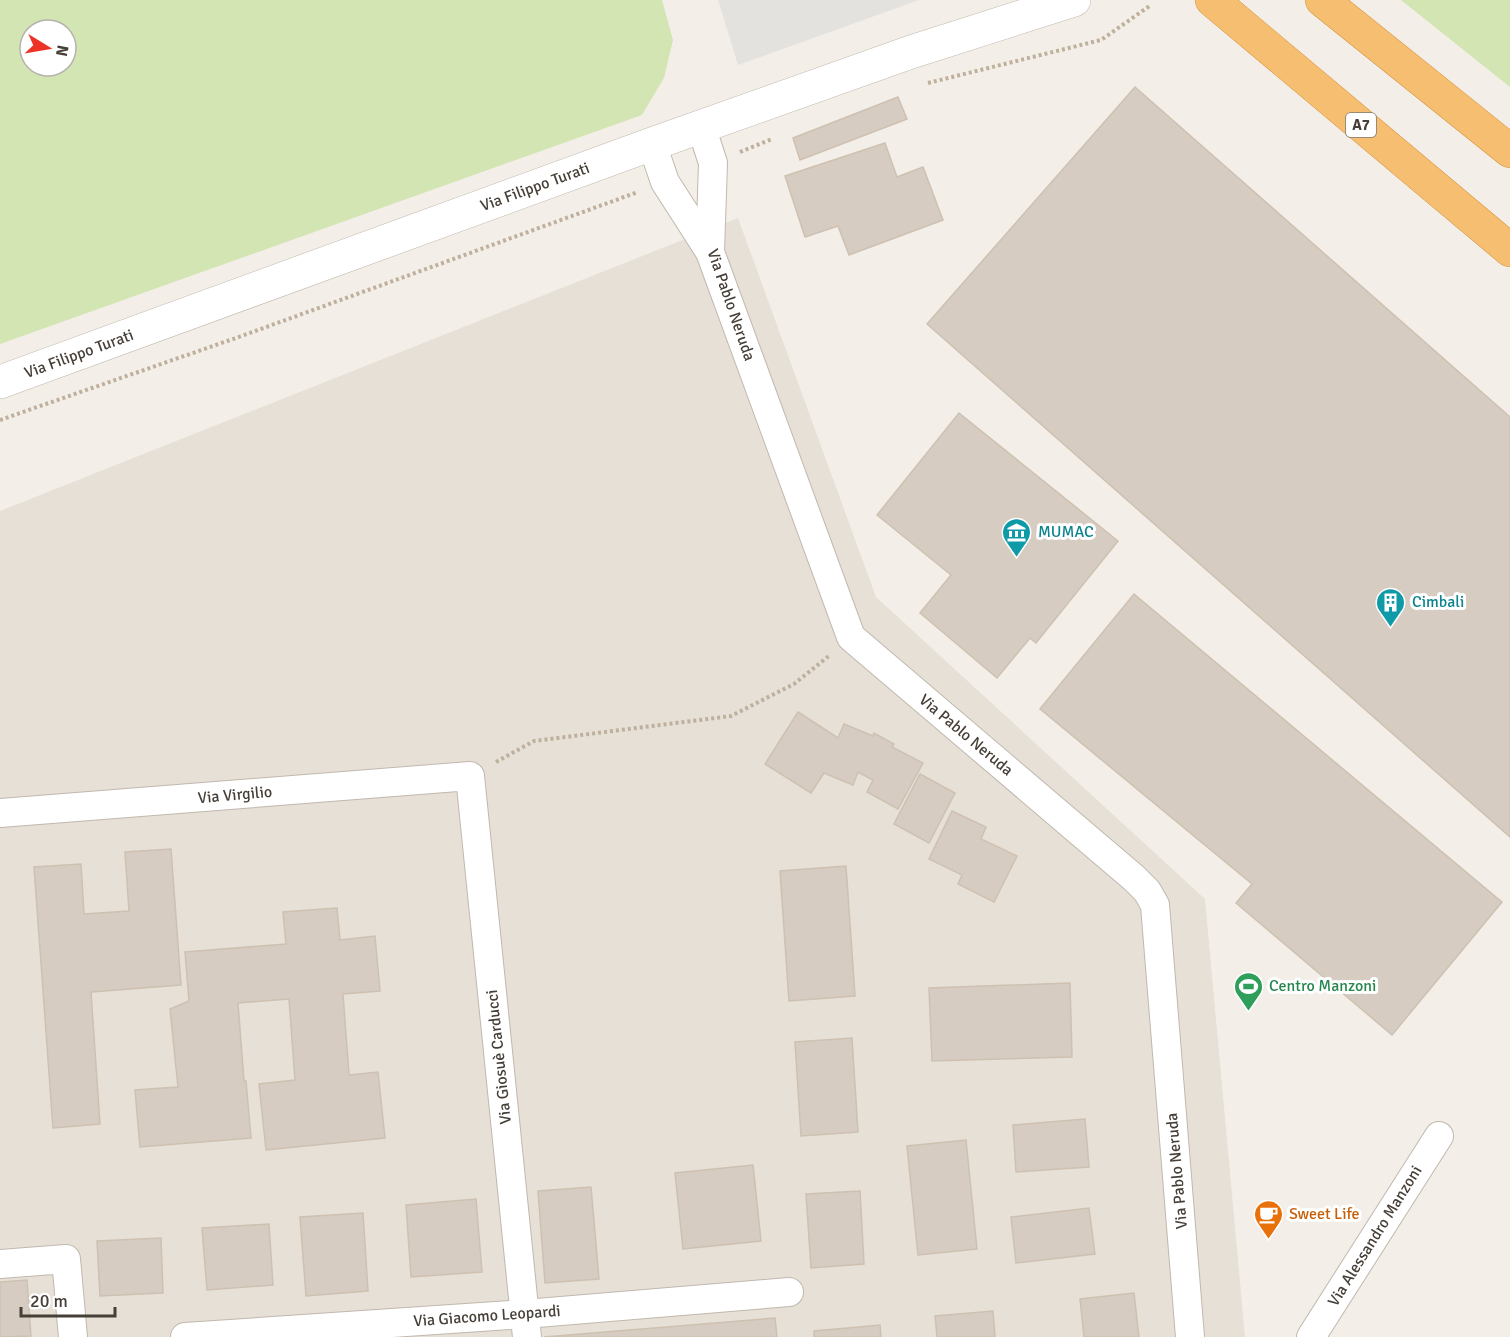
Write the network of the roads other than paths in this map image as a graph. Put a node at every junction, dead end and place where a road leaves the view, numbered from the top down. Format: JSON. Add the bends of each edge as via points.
{"nodes":[{"id":1,"x":1074,"y":0,"type":"edge"},
{"id":2,"x":1212,"y":0,"type":"edge"},
{"id":3,"x":1322,"y":0,"type":"edge"},
{"id":4,"x":701,"y":126,"type":"junction"},
{"id":5,"x":652,"y":144,"type":"junction"},
{"id":6,"x":1510,"y":151,"type":"edge"},
{"id":7,"x":1510,"y":250,"type":"edge"},
{"id":8,"x":710,"y":252,"type":"junction"},
{"id":9,"x":0,"y":382,"type":"edge"},
{"id":10,"x":470,"y":776,"type":"joint"},
{"id":11,"x":0,"y":813,"type":"edge"},
{"id":12,"x":1439,"y":1136,"type":"dead end"},
{"id":13,"x":0,"y":1264,"type":"edge"},
{"id":14,"x":789,"y":1292,"type":"dead end"},
{"id":15,"x":526,"y":1326,"type":"edge"},
{"id":16,"x":74,"y":1337,"type":"edge"},
{"id":17,"x":185,"y":1337,"type":"edge"},
{"id":18,"x":1190,"y":1337,"type":"edge"},
{"id":19,"x":1311,"y":1337,"type":"edge"}],
"edges":[{"from":1,"to":4,"type":"street","name":"Via Filippo Turati"},
{"from":2,"to":7,"type":"highway","number":"A7"},
{"from":3,"to":6,"type":"highway"},
{"from":4,"to":5,"type":"street","name":"Via Filippo Turati"},
{"from":4,"to":8,"type":"street","name":"Via Pablo Neruda","via":[[712,163]]},
{"from":5,"to":8,"type":"street","via":[[665,182]]},
{"from":5,"to":9,"type":"street","name":"Via Filippo Turati"},
{"from":8,"to":18,"type":"street","name":"Via Pablo Neruda","via":[[851,638],[1134,878],[1155,905]]},
{"from":10,"to":11,"type":"street","name":"Via Virgilio"},
{"from":10,"to":15,"type":"street","name":"Via Giosuè Carducci"},
{"from":12,"to":19,"type":"street","name":"Via Alessandro Manzoni"},
{"from":13,"to":16,"type":"street","via":[[66,1259]]},
{"from":14,"to":15,"type":"street","name":"Via Giacomo Leopardi"},
{"from":15,"to":17,"type":"street","name":"Via Giacomo Leopardi"}]}
